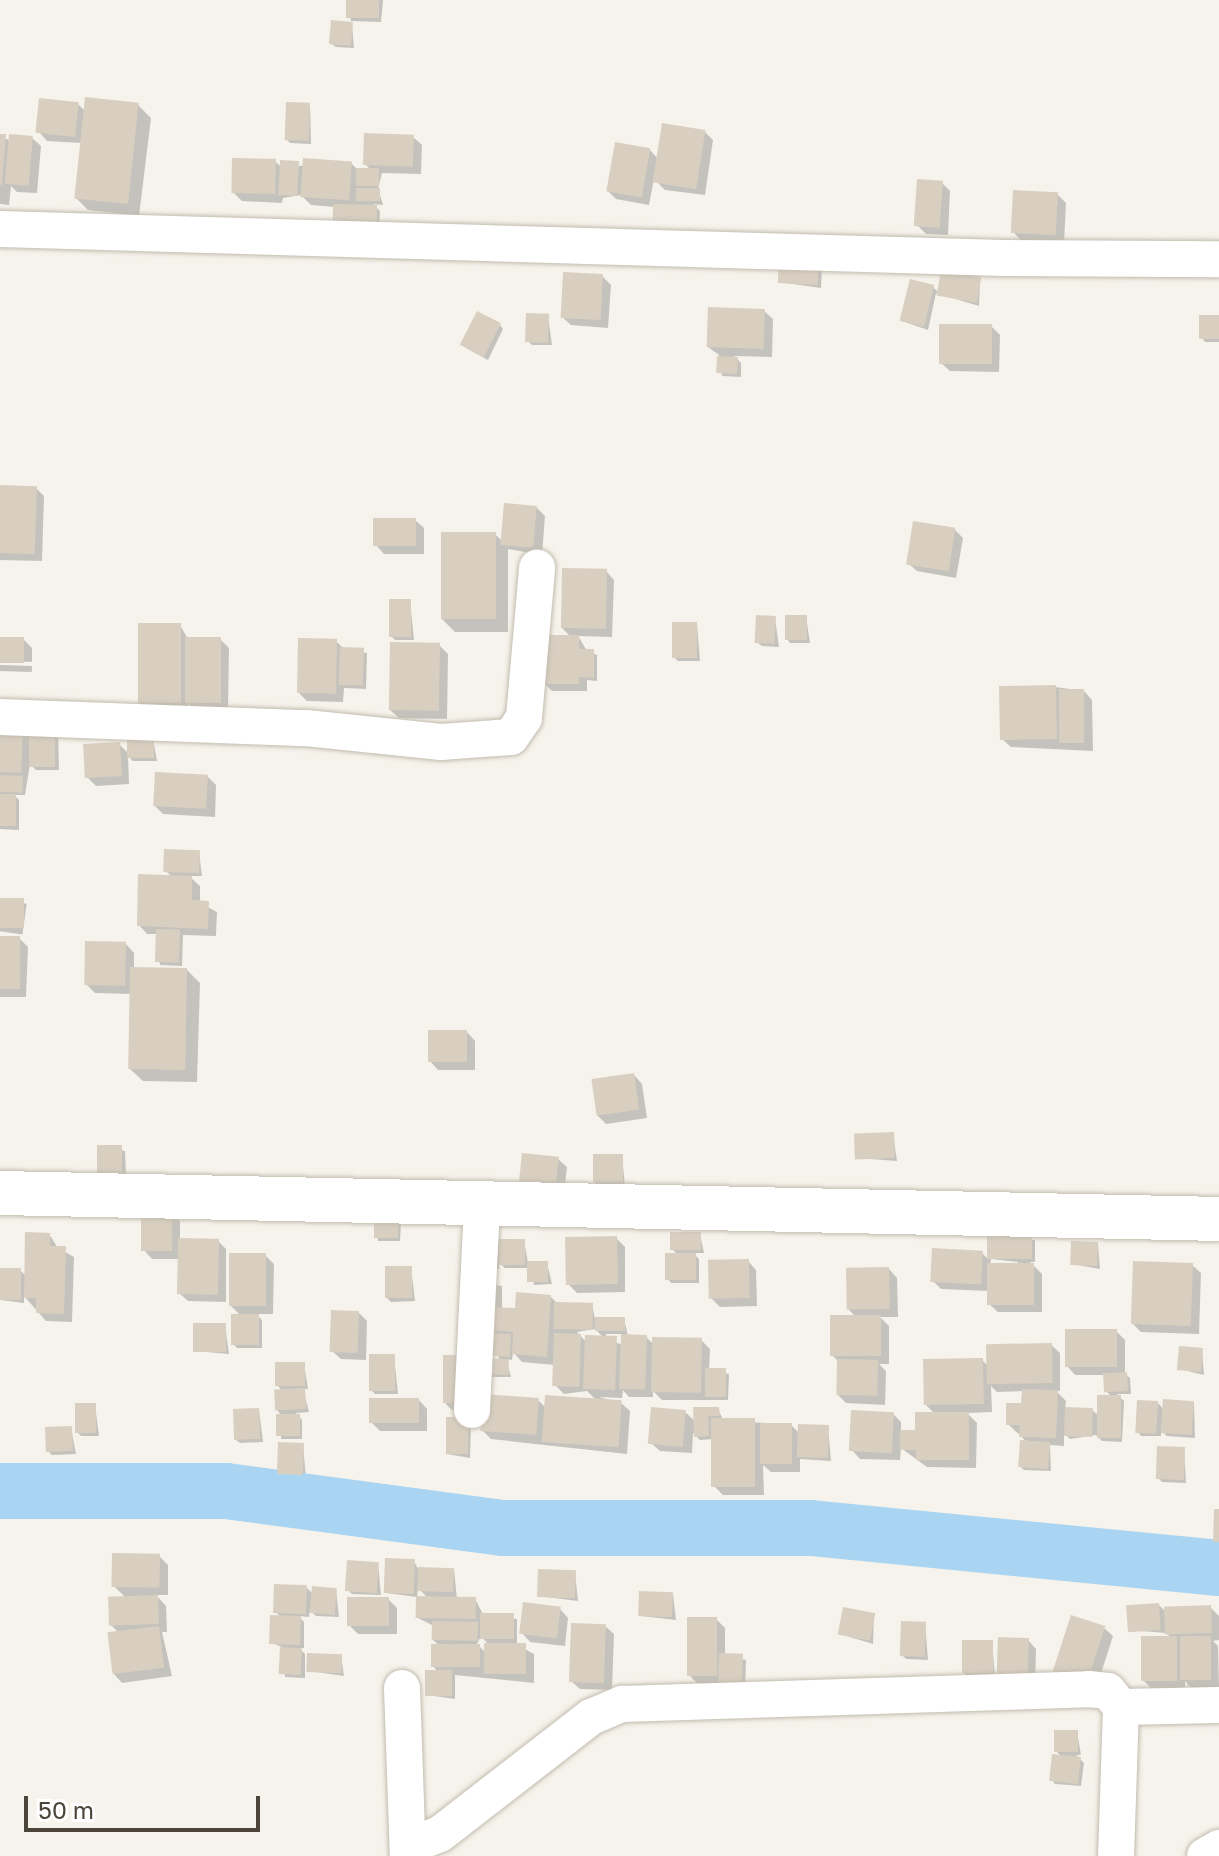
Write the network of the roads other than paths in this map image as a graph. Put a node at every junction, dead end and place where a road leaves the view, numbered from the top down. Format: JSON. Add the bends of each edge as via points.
{"nodes":[{"id":1,"x":0,"y":229,"type":"edge"},
{"id":2,"x":1219,"y":259,"type":"edge"},
{"id":3,"x":537,"y":568,"type":"dead end"},
{"id":4,"x":0,"y":717,"type":"edge"},
{"id":5,"x":0,"y":1193,"type":"edge"},
{"id":6,"x":482,"y":1202,"type":"junction"},
{"id":7,"x":1219,"y":1219,"type":"edge"},
{"id":8,"x":472,"y":1410,"type":"dead end"},
{"id":9,"x":402,"y":1688,"type":"dead end"},
{"id":10,"x":1219,"y":1705,"type":"edge"},
{"id":11,"x":1121,"y":1707,"type":"junction"},
{"id":12,"x":1219,"y":1848,"type":"edge"},
{"id":13,"x":409,"y":1851,"type":"edge"},
{"id":14,"x":1116,"y":1856,"type":"edge"},
{"id":15,"x":1205,"y":1856,"type":"edge"}],
"edges":[{"from":1,"to":2,"type":"street","via":[[1004,258]]},
{"from":3,"to":4,"type":"street","via":[[524,718],[511,737],[441,742],[306,728]]},
{"from":5,"to":6,"type":"street"},
{"from":6,"to":7,"type":"street"},
{"from":6,"to":8,"type":"street"},
{"from":9,"to":13,"type":"street"},
{"from":10,"to":11,"type":"street"},
{"from":11,"to":13,"type":"street","via":[[1108,1691],[1089,1689],[622,1704],[591,1717],[440,1834]]},
{"from":11,"to":14,"type":"street"},
{"from":12,"to":15,"type":"street"}]}
